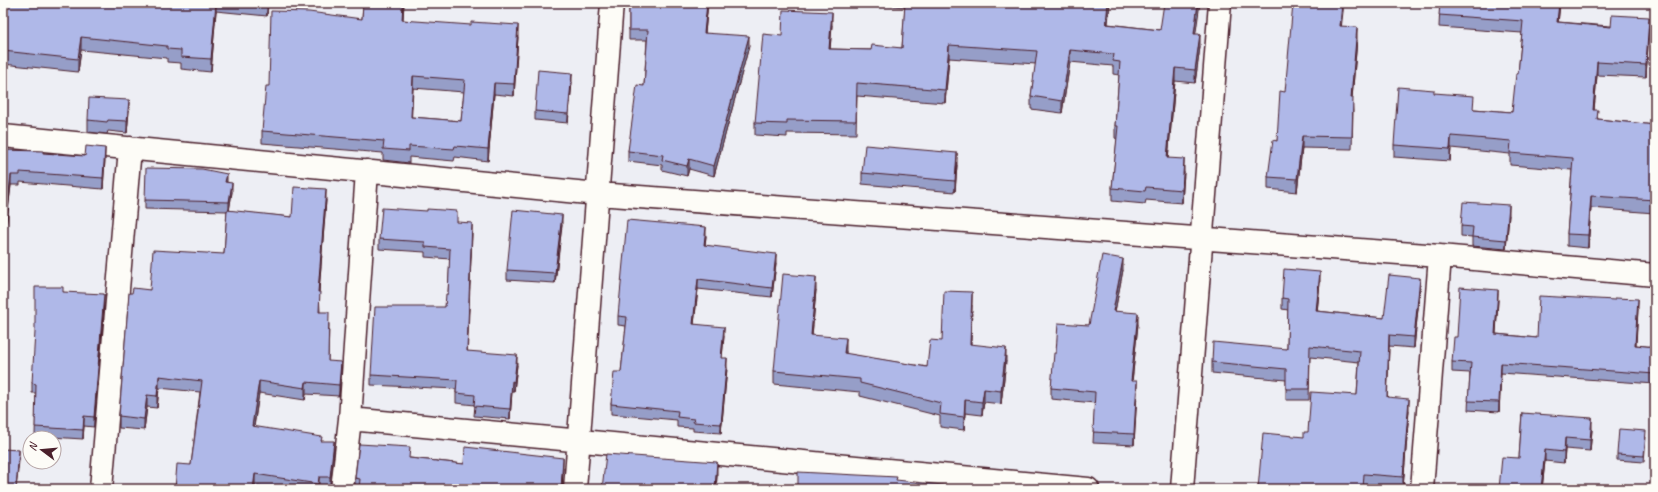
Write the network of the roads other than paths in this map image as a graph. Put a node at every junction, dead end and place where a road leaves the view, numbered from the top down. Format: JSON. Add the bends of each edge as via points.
{"nodes":[{"id":1,"x":612,"y":3,"type":"edge"},
{"id":2,"x":1220,"y":3,"type":"edge"},
{"id":3,"x":3,"y":136,"type":"edge"},
{"id":4,"x":130,"y":148,"type":"junction"},
{"id":5,"x":367,"y":171,"type":"junction"},
{"id":6,"x":598,"y":194,"type":"junction"},
{"id":7,"x":1202,"y":239,"type":"junction"},
{"id":8,"x":1440,"y":256,"type":"junction"},
{"id":9,"x":1655,"y":275,"type":"edge"},
{"id":10,"x":350,"y":419,"type":"junction"},
{"id":11,"x":578,"y":440,"type":"junction"},
{"id":12,"x":101,"y":489,"type":"edge"},
{"id":13,"x":342,"y":489,"type":"edge"},
{"id":14,"x":575,"y":489,"type":"edge"},
{"id":15,"x":1088,"y":489,"type":"edge"},
{"id":16,"x":1182,"y":489,"type":"edge"},
{"id":17,"x":1422,"y":489,"type":"edge"}],
"edges":[{"from":1,"to":6,"type":"street"},
{"from":2,"to":7,"type":"street"},
{"from":3,"to":4,"type":"street"},
{"from":4,"to":5,"type":"street"},
{"from":4,"to":12,"type":"street"},
{"from":5,"to":6,"type":"street"},
{"from":5,"to":10,"type":"street"},
{"from":6,"to":7,"type":"street"},
{"from":6,"to":11,"type":"street"},
{"from":7,"to":8,"type":"street"},
{"from":7,"to":16,"type":"street"},
{"from":8,"to":9,"type":"street"},
{"from":8,"to":17,"type":"street"},
{"from":10,"to":11,"type":"street"},
{"from":10,"to":13,"type":"street"},
{"from":11,"to":14,"type":"street"},
{"from":11,"to":15,"type":"street"}]}
